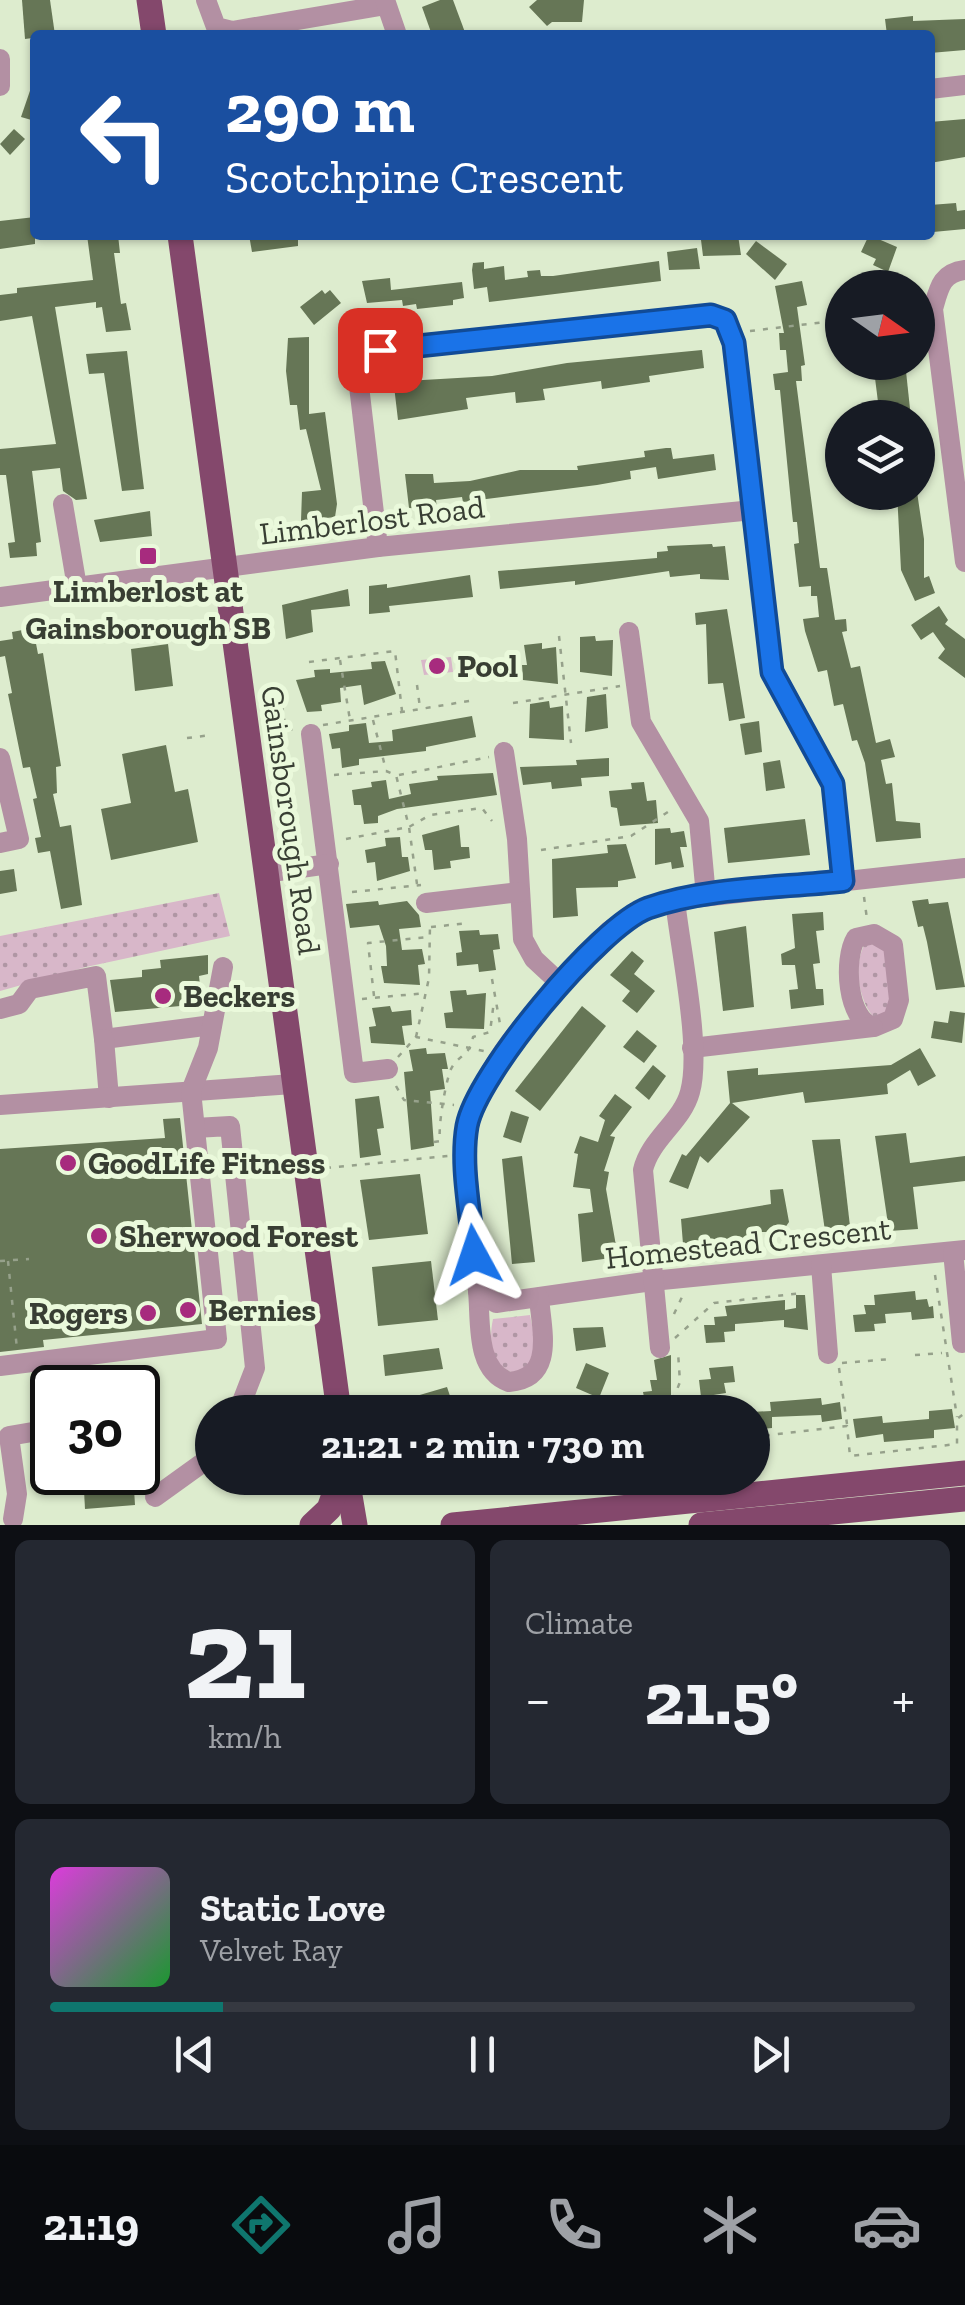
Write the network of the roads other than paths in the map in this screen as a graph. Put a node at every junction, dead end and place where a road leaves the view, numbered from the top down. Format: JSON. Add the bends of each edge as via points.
{"nodes":[{"id":1,"x":149,"y":0,"type":"edge"},
{"id":2,"x":206,"y":0,"type":"edge"},
{"id":3,"x":386,"y":3,"type":"edge"},
{"id":4,"x":153,"y":30,"type":"edge"},
{"id":5,"x":228,"y":30,"type":"edge"},
{"id":6,"x":238,"y":30,"type":"edge"},
{"id":7,"x":395,"y":30,"type":"edge"},
{"id":8,"x":0,"y":58,"type":"edge"},
{"id":9,"x":965,"y":85,"type":"edge"},
{"id":10,"x":0,"y":86,"type":"edge"},
{"id":11,"x":935,"y":88,"type":"edge"},
{"id":12,"x":181,"y":240,"type":"edge"},
{"id":13,"x":965,"y":270,"type":"edge"},
{"id":14,"x":63,"y":504,"type":"dead end"},
{"id":15,"x":753,"y":510,"type":"junction"},
{"id":16,"x":378,"y":547,"type":"junction"},
{"id":17,"x":965,"y":562,"type":"edge"},
{"id":18,"x":223,"y":568,"type":"junction"},
{"id":19,"x":76,"y":587,"type":"junction"},
{"id":20,"x":0,"y":598,"type":"edge"},
{"id":21,"x":629,"y":632,"type":"dead end"},
{"id":22,"x":310,"y":729,"type":"road end"},
{"id":23,"x":500,"y":754,"type":"road end"},
{"id":24,"x":0,"y":758,"type":"edge"},
{"id":25,"x":0,"y":843,"type":"edge"},
{"id":26,"x":328,"y":864,"type":"junction"},
{"id":27,"x":965,"y":868,"type":"edge"},
{"id":28,"x":265,"y":874,"type":"junction"},
{"id":29,"x":843,"y":881,"type":"junction"},
{"id":30,"x":520,"y":892,"type":"junction"},
{"id":31,"x":422,"y":894,"type":"road end"},
{"id":32,"x":706,"y":896,"type":"junction"},
{"id":33,"x":675,"y":900,"type":"junction"},
{"id":34,"x":223,"y":968,"type":"dead end"},
{"id":35,"x":562,"y":985,"type":"junction"},
{"id":36,"x":0,"y":1009,"type":"edge"},
{"id":37,"x":212,"y":1025,"type":"junction"},
{"id":38,"x":874,"y":1027,"type":"dead end"},
{"id":39,"x":104,"y":1039,"type":"junction"},
{"id":40,"x":692,"y":1048,"type":"junction"},
{"id":41,"x":392,"y":1069,"type":"road end"},
{"id":42,"x":293,"y":1084,"type":"junction"},
{"id":43,"x":192,"y":1092,"type":"junction"},
{"id":44,"x":110,"y":1098,"type":"junction"},
{"id":45,"x":0,"y":1106,"type":"edge"},
{"id":46,"x":195,"y":1128,"type":"junction"},
{"id":47,"x":959,"y":1251,"type":"edge"},
{"id":48,"x":820,"y":1265,"type":"junction"},
{"id":49,"x":652,"y":1281,"type":"junction"},
{"id":50,"x":478,"y":1291,"type":"junction"},
{"id":51,"x":539,"y":1298,"type":"junction"},
{"id":52,"x":217,"y":1339,"type":"junction"},
{"id":53,"x":659,"y":1345,"type":"road end"},
{"id":54,"x":253,"y":1346,"type":"junction"},
{"id":55,"x":953,"y":1348,"type":"road end"},
{"id":56,"x":828,"y":1354,"type":"dead end"},
{"id":57,"x":9,"y":1366,"type":"edge"},
{"id":58,"x":245,"y":1395,"type":"edge"},
{"id":59,"x":337,"y":1395,"type":"edge"},
{"id":60,"x":30,"y":1431,"type":"edge"},
{"id":61,"x":3,"y":1432,"type":"edge"},
{"id":62,"x":195,"y":1468,"type":"edge"},
{"id":63,"x":965,"y":1473,"type":"edge"},
{"id":64,"x":336,"y":1495,"type":"edge"},
{"id":65,"x":348,"y":1495,"type":"edge"},
{"id":66,"x":155,"y":1497,"type":"dead end"},
{"id":67,"x":965,"y":1500,"type":"edge"},
{"id":68,"x":15,"y":1521,"type":"edge"},
{"id":69,"x":312,"y":1525,"type":"edge"},
{"id":70,"x":354,"y":1525,"type":"edge"},
{"id":71,"x":453,"y":1525,"type":"edge"},
{"id":72,"x":701,"y":1525,"type":"edge"}],
"edges":[{"from":1,"to":4,"type":"main road"},
{"from":2,"to":5,"type":"street","via":[[216,27]]},
{"from":3,"to":6,"type":"street"},
{"from":3,"to":7,"type":"street"},
{"from":8,"to":10,"type":"street"},
{"from":9,"to":11,"type":"street"},
{"from":12,"to":18,"type":"main road","name":"Gainsborough Road"},
{"from":13,"to":17,"type":"street","via":[[940,283],[933,309]]},
{"from":14,"to":19,"type":"street"},
{"from":15,"to":16,"type":"street","name":"Limberlost Road"},
{"from":15,"to":16,"type":"street","via":[[730,334],[725,320],[711,315],[380,350],[361,364],[359,386]]},
{"from":15,"to":29,"type":"street","via":[[772,672],[833,784]]},
{"from":16,"to":18,"type":"street","name":"Limberlost Road"},
{"from":18,"to":19,"type":"street","name":"Limberlost Road"},
{"from":18,"to":28,"type":"main road","name":"Gainsborough Road"},
{"from":19,"to":20,"type":"street","name":"Limberlost Road"},
{"from":21,"to":32,"type":"street","via":[[641,722],[699,821]]},
{"from":22,"to":26,"type":"street"},
{"from":23,"to":30,"type":"street"},
{"from":24,"to":25,"type":"street","via":[[19,839]]},
{"from":26,"to":28,"type":"street"},
{"from":26,"to":41,"type":"street","via":[[354,1072]]},
{"from":27,"to":29,"type":"street"},
{"from":28,"to":42,"type":"main road","name":"Gainsborough Road"},
{"from":29,"to":32,"type":"street"},
{"from":30,"to":31,"type":"street"},
{"from":30,"to":35,"type":"street","via":[[523,940]]},
{"from":32,"to":33,"type":"street"},
{"from":33,"to":35,"type":"street","via":[[609,932]]},
{"from":33,"to":40,"type":"street"},
{"from":34,"to":37,"type":"street"},
{"from":35,"to":50,"type":"street","via":[[482,1084],[470,1114],[465,1148]]},
{"from":36,"to":39,"type":"street","via":[[19,1004],[30,989],[96,976]]},
{"from":37,"to":39,"type":"street"},
{"from":37,"to":43,"type":"street"},
{"from":38,"to":40,"type":"street"},
{"from":39,"to":44,"type":"street"},
{"from":40,"to":49,"type":"street","via":[[688,1098],[650,1147],[642,1170]]},
{"from":42,"to":43,"type":"street"},
{"from":42,"to":59,"type":"main road","name":"Gainsborough Road"},
{"from":43,"to":44,"type":"street"},
{"from":43,"to":46,"type":"street"},
{"from":44,"to":45,"type":"street"},
{"from":46,"to":52,"type":"street"},
{"from":46,"to":54,"type":"street","via":[[230,1126]]},
{"from":47,"to":48,"type":"street","name":"Homestead Crescent"},
{"from":47,"to":55,"type":"street"},
{"from":48,"to":49,"type":"street","name":"Homestead Crescent"},
{"from":48,"to":56,"type":"street"},
{"from":49,"to":51,"type":"street","name":"Homestead Crescent"},
{"from":49,"to":53,"type":"street"},
{"from":50,"to":51,"type":"street","name":"Homestead Crescent","via":[[496,1303]]},
{"from":50,"to":51,"type":"street","via":[[484,1358],[490,1371],[509,1382],[539,1368]]},
{"from":52,"to":54,"type":"street"},
{"from":52,"to":57,"type":"street"},
{"from":54,"to":58,"type":"street","via":[[255,1368]]},
{"from":60,"to":61,"type":"street"},
{"from":61,"to":68,"type":"street","via":[[17,1494]]},
{"from":62,"to":66,"type":"street"},
{"from":63,"to":71,"type":"main road"},
{"from":64,"to":69,"type":"main road"},
{"from":65,"to":70,"type":"main road"},
{"from":67,"to":72,"type":"main road"}]}
